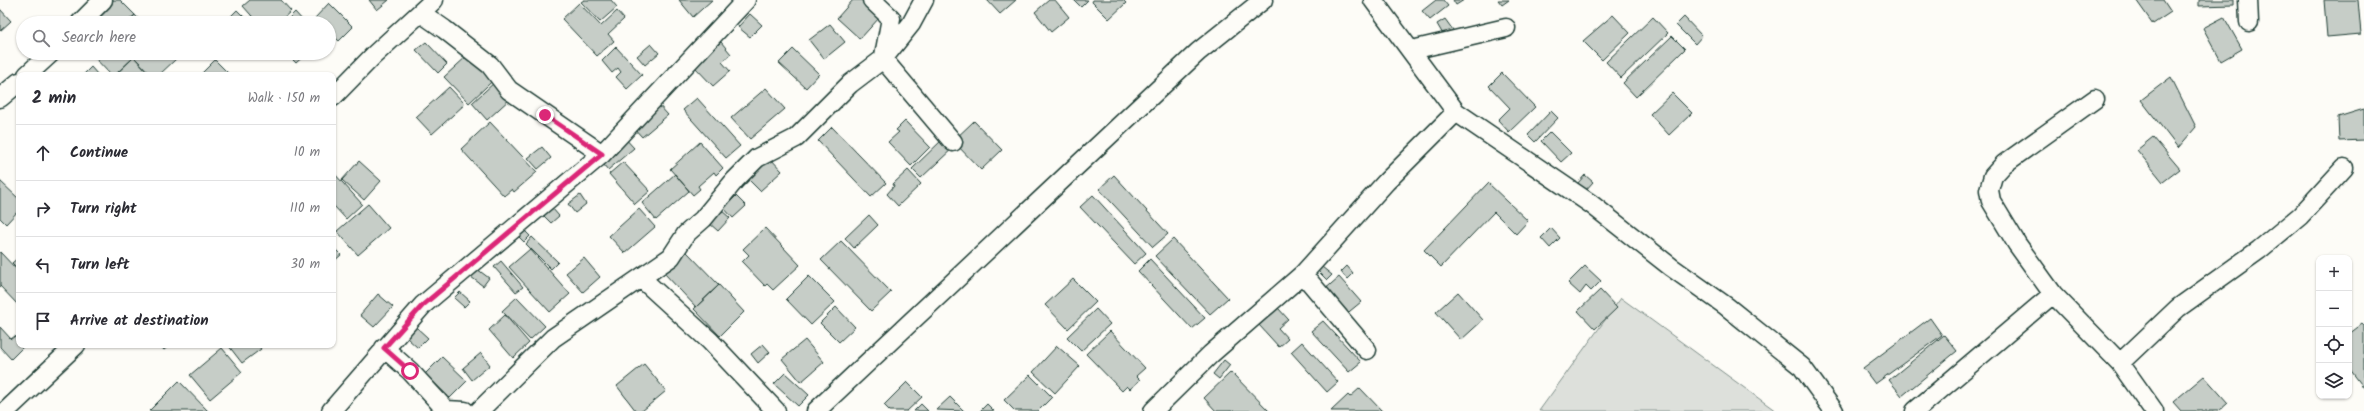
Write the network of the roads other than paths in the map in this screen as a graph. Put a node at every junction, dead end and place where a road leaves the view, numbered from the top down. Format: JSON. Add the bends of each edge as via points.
{"nodes":[{"id":1,"x":103,"y":0,"type":"edge"},
{"id":2,"x":434,"y":0,"type":"edge"},
{"id":3,"x":746,"y":0,"type":"edge"},
{"id":4,"x":872,"y":0,"type":"edge"},
{"id":5,"x":924,"y":0,"type":"edge"},
{"id":6,"x":1262,"y":0,"type":"edge"},
{"id":7,"x":1373,"y":0,"type":"edge"},
{"id":8,"x":2248,"y":0,"type":"edge"},
{"id":9,"x":421,"y":13,"type":"junction"},
{"id":10,"x":87,"y":16,"type":"edge"},
{"id":11,"x":2249,"y":22,"type":"dead end"},
{"id":12,"x":1506,"y":28,"type":"dead end"},
{"id":13,"x":1412,"y":50,"type":"junction"},
{"id":14,"x":883,"y":59,"type":"junction"},
{"id":15,"x":43,"y":60,"type":"edge"},
{"id":16,"x":30,"y":72,"type":"edge"},
{"id":17,"x":336,"y":94,"type":"edge"},
{"id":18,"x":2094,"y":99,"type":"dead end"},
{"id":19,"x":1456,"y":112,"type":"junction"},
{"id":20,"x":953,"y":142,"type":"dead end"},
{"id":21,"x":602,"y":154,"type":"junction"},
{"id":22,"x":2344,"y":168,"type":"dead end"},
{"id":23,"x":1303,"y":274,"type":"junction"},
{"id":24,"x":642,"y":278,"type":"junction"},
{"id":25,"x":2052,"y":294,"type":"junction"},
{"id":26,"x":73,"y":348,"type":"edge"},
{"id":27,"x":384,"y":348,"type":"junction"},
{"id":28,"x":1367,"y":350,"type":"dead end"},
{"id":29,"x":2120,"y":364,"type":"junction"},
{"id":30,"x":6,"y":411,"type":"edge"},
{"id":31,"x":331,"y":411,"type":"edge"},
{"id":32,"x":465,"y":411,"type":"edge"},
{"id":33,"x":480,"y":411,"type":"edge"},
{"id":34,"x":776,"y":411,"type":"edge"},
{"id":35,"x":816,"y":411,"type":"edge"},
{"id":36,"x":1153,"y":411,"type":"edge"},
{"id":37,"x":1834,"y":411,"type":"edge"},
{"id":38,"x":1915,"y":411,"type":"edge"},
{"id":39,"x":2154,"y":411,"type":"edge"}],
"edges":[{"from":1,"to":10,"type":"street"},
{"from":2,"to":9,"type":"street"},
{"from":3,"to":21,"type":"street"},
{"from":4,"to":14,"type":"street","via":[[891,18]]},
{"from":5,"to":14,"type":"street","via":[[911,24]]},
{"from":6,"to":35,"type":"street","via":[[1198,52]]},
{"from":7,"to":13,"type":"street"},
{"from":8,"to":11,"type":"street"},
{"from":9,"to":17,"type":"street"},
{"from":9,"to":21,"type":"street","via":[[490,65],[509,90]]},
{"from":12,"to":13,"type":"street"},
{"from":13,"to":19,"type":"street"},
{"from":14,"to":20,"type":"street"},
{"from":14,"to":24,"type":"street","via":[[850,84],[796,138],[757,158],[703,219],[686,234],[671,257]]},
{"from":15,"to":16,"type":"street"},
{"from":18,"to":25,"type":"street","via":[[2004,164],[1993,176],[1989,190],[1991,201]]},
{"from":19,"to":23,"type":"street","via":[[1386,182]]},
{"from":19,"to":37,"type":"street","via":[[1592,204],[1671,268],[1726,306],[1802,367]]},
{"from":21,"to":27,"type":"street","via":[[423,305]]},
{"from":22,"to":29,"type":"street","via":[[2300,216],[2259,250],[2178,308]]},
{"from":23,"to":28,"type":"street"},
{"from":23,"to":36,"type":"street","via":[[1211,354]]},
{"from":24,"to":33,"type":"street","via":[[553,338]]},
{"from":24,"to":34,"type":"street","via":[[710,341]]},
{"from":25,"to":29,"type":"street"},
{"from":25,"to":38,"type":"street"},
{"from":26,"to":30,"type":"street"},
{"from":27,"to":31,"type":"street"},
{"from":27,"to":32,"type":"street","via":[[410,371],[446,410]]},
{"from":29,"to":39,"type":"street"}]}
